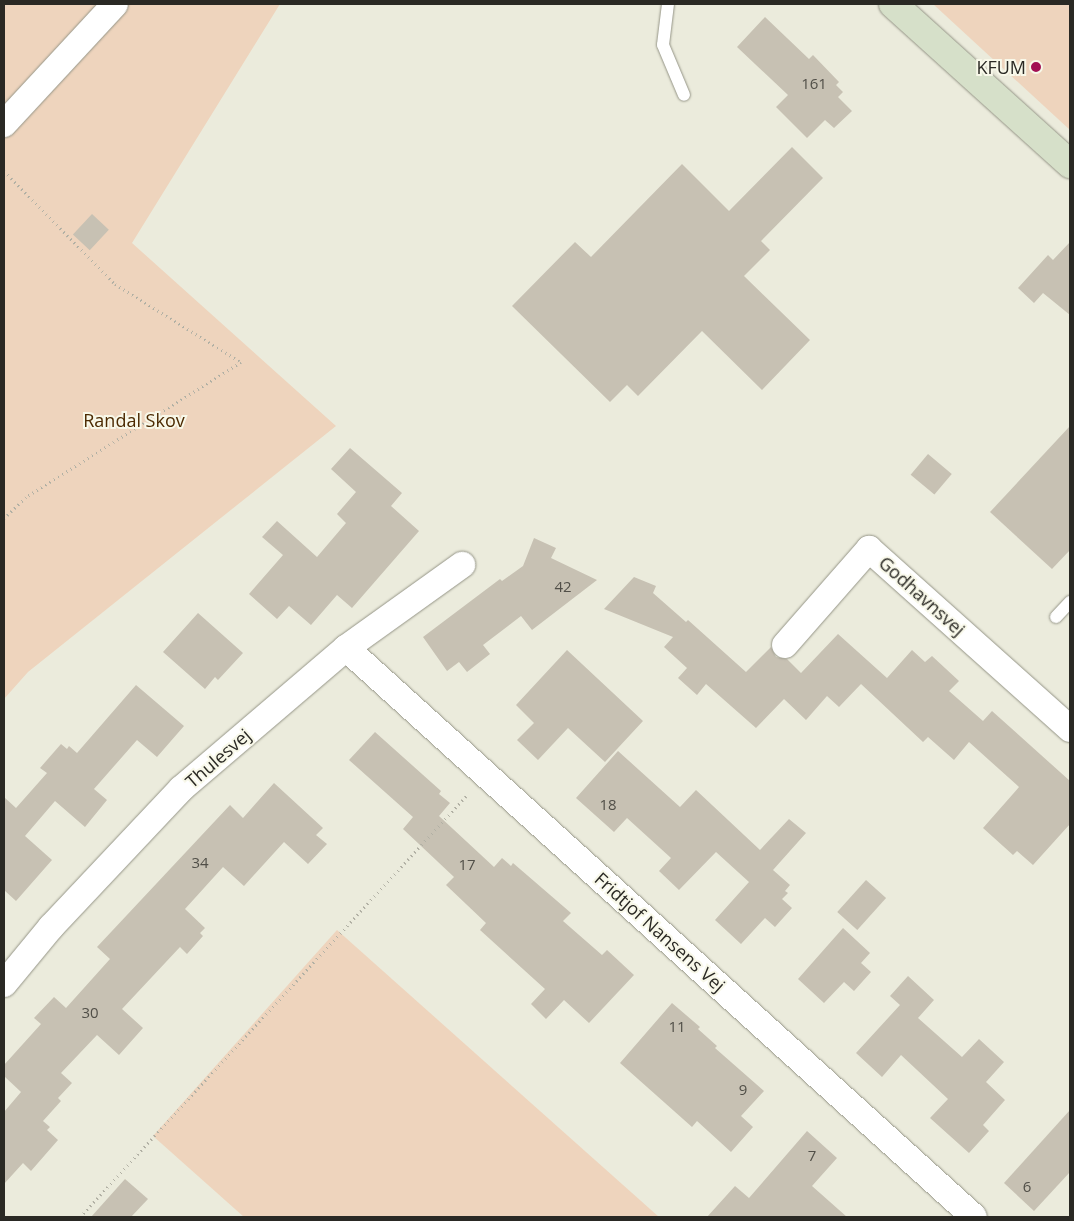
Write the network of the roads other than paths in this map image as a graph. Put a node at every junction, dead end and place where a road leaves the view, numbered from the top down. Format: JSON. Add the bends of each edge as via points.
{"nodes":[{"id":1,"x":115,"y":4,"type":"edge"},
{"id":2,"x":668,"y":4,"type":"edge"},
{"id":3,"x":893,"y":4,"type":"edge"},
{"id":4,"x":684,"y":95,"type":"dead end"},
{"id":5,"x":4,"y":124,"type":"edge"},
{"id":6,"x":1070,"y":164,"type":"edge"},
{"id":7,"x":462,"y":564,"type":"dead end"},
{"id":8,"x":1070,"y":602,"type":"edge"},
{"id":9,"x":1056,"y":617,"type":"dead end"},
{"id":10,"x":785,"y":645,"type":"dead end"},
{"id":11,"x":346,"y":648,"type":"junction"},
{"id":12,"x":1070,"y":729,"type":"edge"},
{"id":13,"x":4,"y":984,"type":"edge"},
{"id":14,"x":974,"y":1217,"type":"edge"}],
"edges":[{"from":1,"to":5,"type":"street"},
{"from":2,"to":4,"type":"lane","via":[[663,45]]},
{"from":3,"to":6,"type":"street"},
{"from":7,"to":11,"type":"street","name":"Thulesvej"},
{"from":8,"to":9,"type":"lane"},
{"from":10,"to":12,"type":"street","name":"Godhavnsvej","via":[[869,549]]},
{"from":11,"to":13,"type":"street","name":"Thulesvej","via":[[181,789],[51,927]]},
{"from":11,"to":14,"type":"street","name":"Fridtjof Nansens Vej"}]}
